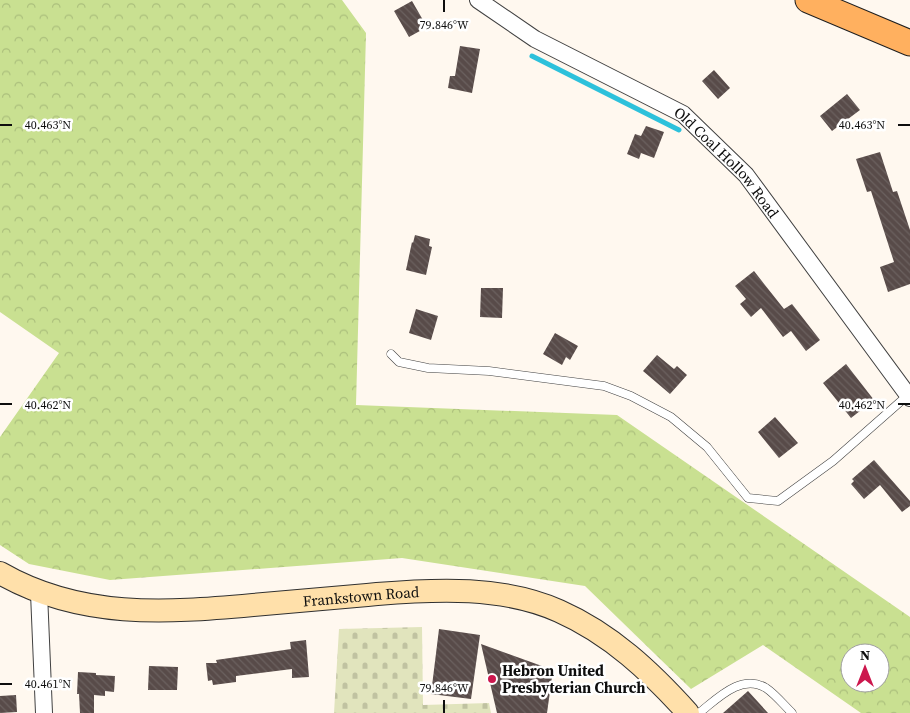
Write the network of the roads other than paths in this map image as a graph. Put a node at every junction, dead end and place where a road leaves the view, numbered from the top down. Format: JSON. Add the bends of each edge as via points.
{"nodes":[{"id":1,"x":478,"y":0,"type":"edge"},
{"id":2,"x":808,"y":0,"type":"edge"},
{"id":3,"x":910,"y":43,"type":"edge"},
{"id":4,"x":391,"y":354,"type":"dead end"},
{"id":5,"x":909,"y":396,"type":"edge"},
{"id":6,"x":0,"y":573,"type":"edge"},
{"id":7,"x":40,"y":593,"type":"junction"},
{"id":8,"x":44,"y":713,"type":"edge"},
{"id":9,"x":688,"y":713,"type":"edge"},
{"id":10,"x":699,"y":713,"type":"edge"},
{"id":11,"x":792,"y":713,"type":"edge"}],
"edges":[{"from":1,"to":5,"type":"street","name":"Old Coal Hollow Road","via":[[535,39],[683,114],[746,174]]},
{"from":2,"to":3,"type":"main road"},
{"from":4,"to":5,"type":"lane","via":[[399,362],[428,368],[489,371],[604,386],[631,396],[671,417],[707,447],[748,498],[778,501],[834,461]]},
{"from":6,"to":7,"type":"main road","name":"Frankstown Road"},
{"from":7,"to":8,"type":"street"},
{"from":7,"to":9,"type":"main road","name":"Frankstown Road","via":[[131,611],[183,611],[411,591],[472,591],[506,595],[558,610],[614,642],[647,669]]},
{"from":10,"to":11,"type":"lane","via":[[730,689],[747,684],[766,688]]}]}
